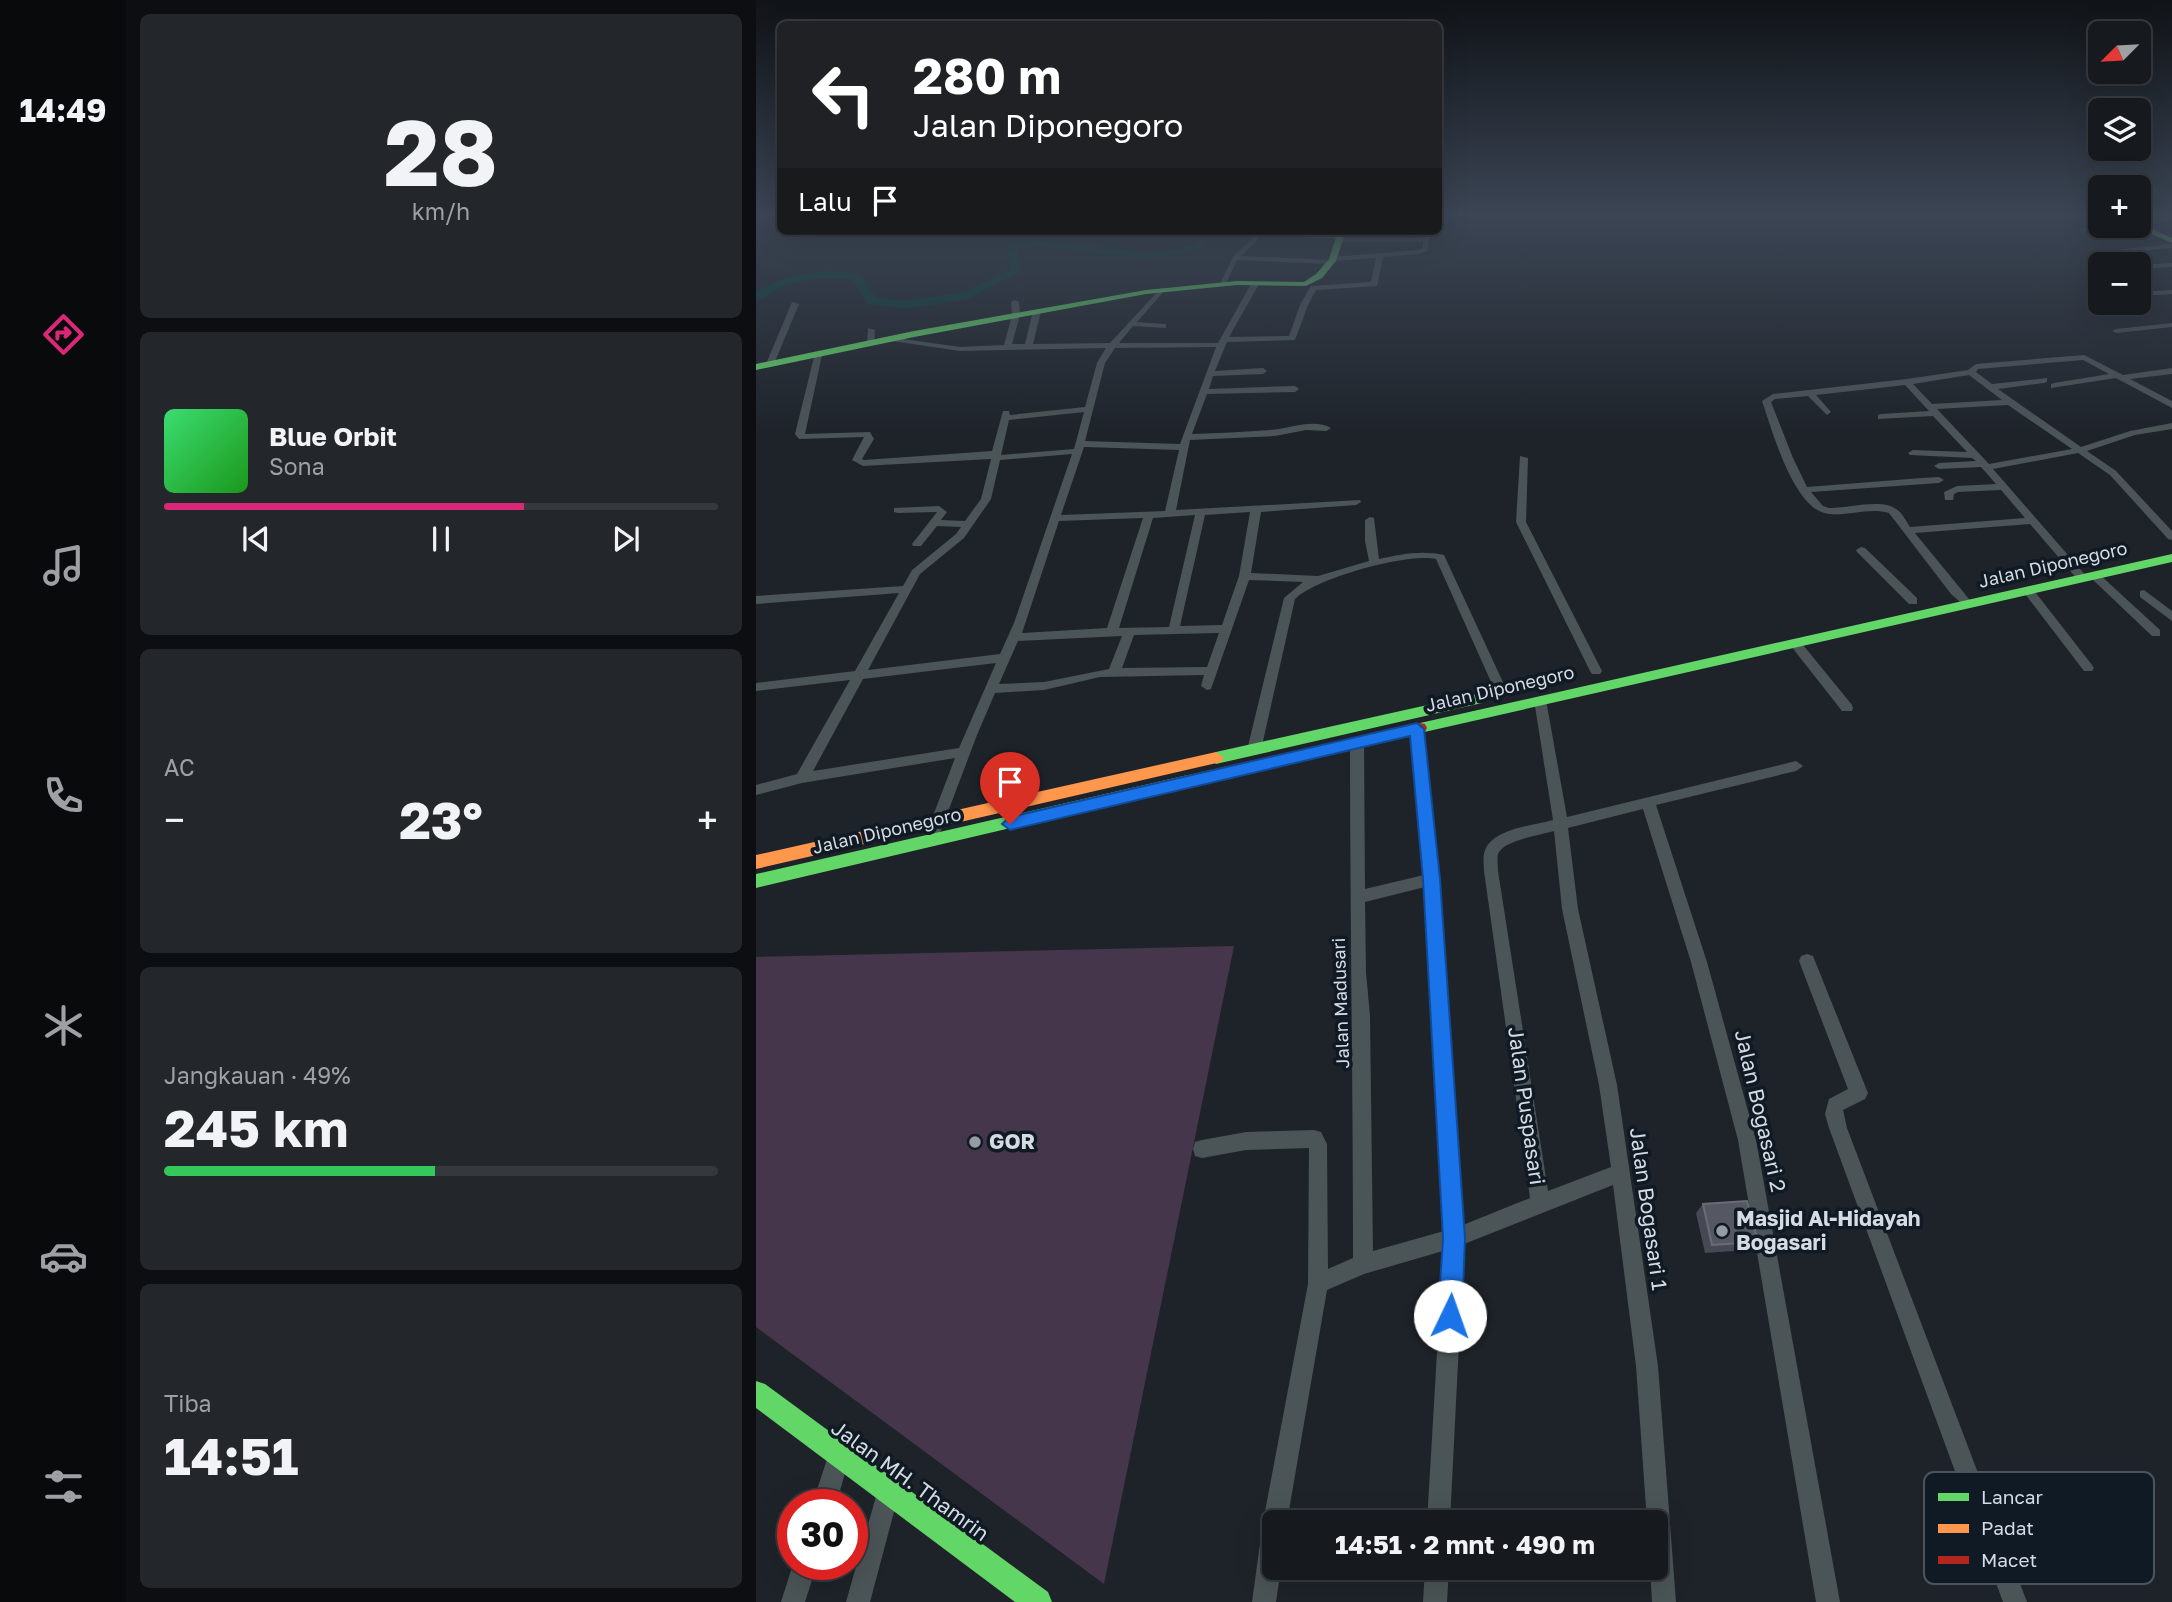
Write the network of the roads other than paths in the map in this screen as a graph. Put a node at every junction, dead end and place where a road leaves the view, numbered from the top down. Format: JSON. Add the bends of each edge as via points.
{"nodes":[{"id":1,"x":1184,"y":288,"type":"edge"},
{"id":2,"x":1253,"y":288,"type":"edge"},
{"id":3,"x":1313,"y":288,"type":"edge"},
{"id":4,"x":1161,"y":290,"type":"junction"},
{"id":5,"x":2172,"y":292,"type":"edge"},
{"id":6,"x":2151,"y":293,"type":"edge"},
{"id":7,"x":795,"y":304,"type":"dead end"},
{"id":8,"x":1016,"y":308,"type":"junction"},
{"id":9,"x":1037,"y":311,"type":"junction"},
{"id":10,"x":1134,"y":324,"type":"junction"},
{"id":11,"x":2172,"y":325,"type":"edge"},
{"id":12,"x":1163,"y":326,"type":"dead end"},
{"id":13,"x":2152,"y":327,"type":"junction"},
{"id":14,"x":2116,"y":331,"type":"dead end"},
{"id":15,"x":2169,"y":336,"type":"dead end"},
{"id":16,"x":892,"y":339,"type":"junction"},
{"id":17,"x":1222,"y":343,"type":"junction"},
{"id":18,"x":1028,"y":346,"type":"junction"},
{"id":19,"x":1007,"y":347,"type":"junction"},
{"id":20,"x":1111,"y":347,"type":"junction"},
{"id":21,"x":818,"y":355,"type":"junction"},
{"id":22,"x":763,"y":366,"type":"edge"},
{"id":23,"x":1263,"y":371,"type":"dead end"},
{"id":24,"x":2172,"y":371,"type":"edge"},
{"id":25,"x":1971,"y":372,"type":"junction"},
{"id":26,"x":1211,"y":374,"type":"junction"},
{"id":27,"x":2121,"y":376,"type":"junction"},
{"id":28,"x":2044,"y":380,"type":"dead end"},
{"id":29,"x":1907,"y":382,"type":"junction"},
{"id":30,"x":2053,"y":386,"type":"dead end"},
{"id":31,"x":1990,"y":387,"type":"junction"},
{"id":32,"x":1295,"y":389,"type":"dead end"},
{"id":33,"x":1203,"y":392,"type":"junction"},
{"id":34,"x":1811,"y":394,"type":"junction"},
{"id":35,"x":2010,"y":402,"type":"junction"},
{"id":36,"x":2172,"y":405,"type":"edge"},
{"id":37,"x":1090,"y":409,"type":"junction"},
{"id":38,"x":1932,"y":410,"type":"junction"},
{"id":39,"x":1827,"y":412,"type":"dead end"},
{"id":40,"x":1881,"y":417,"type":"dead end"},
{"id":41,"x":2172,"y":426,"type":"edge"},
{"id":42,"x":1326,"y":428,"type":"dead end"},
{"id":43,"x":1185,"y":442,"type":"junction"},
{"id":44,"x":1079,"y":447,"type":"junction"},
{"id":45,"x":2080,"y":450,"type":"junction"},
{"id":46,"x":1913,"y":453,"type":"dead end"},
{"id":47,"x":1930,"y":454,"type":"junction"},
{"id":48,"x":1975,"y":455,"type":"junction"},
{"id":49,"x":996,"y":456,"type":"junction"},
{"id":50,"x":1523,"y":457,"type":"dead end"},
{"id":51,"x":1939,"y":466,"type":"junction"},
{"id":52,"x":1985,"y":466,"type":"junction"},
{"id":53,"x":1939,"y":480,"type":"junction"},
{"id":54,"x":2003,"y":487,"type":"junction"},
{"id":55,"x":1804,"y":490,"type":"junction"},
{"id":56,"x":1356,"y":502,"type":"dead end"},
{"id":57,"x":1256,"y":509,"type":"junction"},
{"id":58,"x":898,"y":510,"type":"dead end"},
{"id":59,"x":1201,"y":512,"type":"junction"},
{"id":60,"x":1170,"y":513,"type":"junction"},
{"id":61,"x":1149,"y":514,"type":"junction"},
{"id":62,"x":1055,"y":518,"type":"junction"},
{"id":63,"x":1370,"y":520,"type":"dead end"},
{"id":64,"x":2032,"y":521,"type":"junction"},
{"id":65,"x":934,"y":523,"type":"junction"},
{"id":66,"x":970,"y":524,"type":"junction"},
{"id":67,"x":1907,"y":530,"type":"junction"},
{"id":68,"x":2172,"y":537,"type":"edge"},
{"id":69,"x":917,"y":544,"type":"dead end"},
{"id":70,"x":2172,"y":548,"type":"edge"},
{"id":71,"x":1861,"y":550,"type":"dead end"},
{"id":72,"x":2172,"y":558,"type":"edge"},
{"id":73,"x":1375,"y":564,"type":"junction"},
{"id":74,"x":2082,"y":573,"type":"junction"},
{"id":75,"x":1245,"y":576,"type":"junction"},
{"id":76,"x":1320,"y":579,"type":"junction"},
{"id":77,"x":908,"y":589,"type":"junction"},
{"id":78,"x":2028,"y":590,"type":"junction"},
{"id":79,"x":1955,"y":592,"type":"junction"},
{"id":80,"x":2144,"y":594,"type":"dead end"},
{"id":81,"x":756,"y":600,"type":"edge"},
{"id":82,"x":1913,"y":601,"type":"junction"},
{"id":83,"x":1967,"y":604,"type":"junction"},
{"id":84,"x":2172,"y":617,"type":"edge"},
{"id":85,"x":1228,"y":629,"type":"junction"},
{"id":86,"x":1112,"y":632,"type":"junction"},
{"id":87,"x":1173,"y":632,"type":"junction"},
{"id":88,"x":1129,"y":633,"type":"junction"},
{"id":89,"x":2156,"y":633,"type":"dead end"},
{"id":90,"x":1014,"y":637,"type":"junction"},
{"id":91,"x":1794,"y":643,"type":"junction"},
{"id":92,"x":1004,"y":658,"type":"junction"},
{"id":93,"x":1649,"y":659,"type":"dead end"},
{"id":94,"x":2088,"y":668,"type":"dead end"},
{"id":95,"x":1603,"y":670,"type":"joint"},
{"id":96,"x":1213,"y":671,"type":"junction"},
{"id":97,"x":1114,"y":672,"type":"junction"},
{"id":98,"x":857,"y":675,"type":"junction"},
{"id":99,"x":1207,"y":686,"type":"dead end"},
{"id":100,"x":756,"y":687,"type":"edge"},
{"id":101,"x":991,"y":689,"type":"junction"},
{"id":102,"x":1502,"y":693,"type":"junction"},
{"id":103,"x":1540,"y":700,"type":"junction"},
{"id":104,"x":1847,"y":708,"type":"dead end"},
{"id":105,"x":1417,"y":729,"type":"junction"},
{"id":106,"x":1357,"y":742,"type":"junction"},
{"id":107,"x":1254,"y":750,"type":"junction"},
{"id":108,"x":964,"y":752,"type":"junction"},
{"id":109,"x":1796,"y":766,"type":"dead end"},
{"id":110,"x":802,"y":778,"type":"junction"},
{"id":111,"x":756,"y":790,"type":"edge"},
{"id":112,"x":1648,"y":802,"type":"junction"},
{"id":113,"x":936,"y":822,"type":"junction"},
{"id":114,"x":1561,"y":826,"type":"junction"},
{"id":115,"x":933,"y":841,"type":"junction"},
{"id":116,"x":756,"y":862,"type":"edge"},
{"id":117,"x":1432,"y":879,"type":"junction"},
{"id":118,"x":756,"y":881,"type":"edge"},
{"id":119,"x":1359,"y":897,"type":"junction"},
{"id":120,"x":1807,"y":961,"type":"dead end"},
{"id":121,"x":1202,"y":1149,"type":"dead end"},
{"id":122,"x":1621,"y":1172,"type":"junction"},
{"id":123,"x":1540,"y":1204,"type":"junction"},
{"id":124,"x":1454,"y":1238,"type":"junction"},
{"id":125,"x":1363,"y":1264,"type":"junction"},
{"id":126,"x":1318,"y":1284,"type":"junction"},
{"id":127,"x":756,"y":1393,"type":"edge"},
{"id":128,"x":839,"y":1455,"type":"junction"},
{"id":129,"x":1966,"y":1472,"type":"edge"},
{"id":130,"x":829,"y":1489,"type":"edge"},
{"id":131,"x":889,"y":1491,"type":"junction"},
{"id":132,"x":1277,"y":1510,"type":"edge"},
{"id":133,"x":1440,"y":1510,"type":"edge"},
{"id":134,"x":800,"y":1580,"type":"edge"},
{"id":135,"x":1267,"y":1580,"type":"edge"},
{"id":136,"x":1436,"y":1580,"type":"edge"},
{"id":137,"x":2008,"y":1584,"type":"edge"},
{"id":138,"x":793,"y":1602,"type":"edge"},
{"id":139,"x":858,"y":1602,"type":"edge"},
{"id":140,"x":1038,"y":1602,"type":"edge"},
{"id":141,"x":1264,"y":1602,"type":"edge"},
{"id":142,"x":1435,"y":1602,"type":"edge"},
{"id":143,"x":1664,"y":1602,"type":"edge"},
{"id":144,"x":1828,"y":1602,"type":"edge"},
{"id":145,"x":2015,"y":1602,"type":"edge"}],
"edges":[{"from":1,"to":4,"type":"main road"},
{"from":2,"to":17,"type":"street"},
{"from":3,"to":17,"type":"street","via":[[1292,338]]},
{"from":4,"to":9,"type":"main road"},
{"from":4,"to":10,"type":"street"},
{"from":5,"to":6,"type":"street"},
{"from":7,"to":22,"type":"street"},
{"from":8,"to":9,"type":"main road"},
{"from":8,"to":16,"type":"main road"},
{"from":8,"to":19,"type":"street"},
{"from":9,"to":18,"type":"street"},
{"from":10,"to":12,"type":"street"},
{"from":10,"to":20,"type":"street"},
{"from":11,"to":13,"type":"street"},
{"from":13,"to":14,"type":"street"},
{"from":13,"to":15,"type":"street"},
{"from":16,"to":19,"type":"street","via":[[947,349]]},
{"from":16,"to":21,"type":"main road","via":[[871,337]]},
{"from":17,"to":20,"type":"street"},
{"from":17,"to":26,"type":"street"},
{"from":18,"to":19,"type":"street"},
{"from":18,"to":20,"type":"street"},
{"from":20,"to":37,"type":"street","via":[[1101,363]]},
{"from":21,"to":22,"type":"main road"},
{"from":21,"to":49,"type":"street","via":[[802,437],[867,434],[869,439],[857,460],[863,463]]},
{"from":23,"to":26,"type":"street"},
{"from":24,"to":27,"type":"street"},
{"from":25,"to":27,"type":"street","via":[[1976,367],[2084,357]]},
{"from":25,"to":29,"type":"street"},
{"from":25,"to":31,"type":"street"},
{"from":26,"to":33,"type":"street"},
{"from":27,"to":30,"type":"street"},
{"from":27,"to":36,"type":"street"},
{"from":28,"to":31,"type":"street"},
{"from":29,"to":34,"type":"street"},
{"from":29,"to":38,"type":"street"},
{"from":31,"to":35,"type":"street"},
{"from":32,"to":33,"type":"street"},
{"from":33,"to":43,"type":"street"},
{"from":34,"to":39,"type":"street"},
{"from":34,"to":55,"type":"street","via":[[1766,401]]},
{"from":35,"to":38,"type":"street","via":[[1963,403]]},
{"from":35,"to":45,"type":"street"},
{"from":37,"to":44,"type":"street"},
{"from":37,"to":49,"type":"street","via":[[1005,415]]},
{"from":38,"to":40,"type":"street"},
{"from":38,"to":48,"type":"street"},
{"from":41,"to":45,"type":"street"},
{"from":42,"to":43,"type":"street"},
{"from":43,"to":44,"type":"street"},
{"from":43,"to":60,"type":"street"},
{"from":44,"to":49,"type":"street"},
{"from":44,"to":62,"type":"street"},
{"from":45,"to":52,"type":"street"},
{"from":45,"to":68,"type":"street","via":[[2121,481]]},
{"from":46,"to":47,"type":"street"},
{"from":47,"to":48,"type":"street"},
{"from":47,"to":51,"type":"street"},
{"from":48,"to":52,"type":"street"},
{"from":49,"to":66,"type":"street","via":[[986,499]]},
{"from":50,"to":95,"type":"street","via":[[1521,522]]},
{"from":51,"to":52,"type":"street"},
{"from":51,"to":53,"type":"street","via":[[1943,476]]},
{"from":52,"to":54,"type":"street"},
{"from":53,"to":54,"type":"street","via":[[1949,495],[1957,489]]},
{"from":53,"to":55,"type":"street"},
{"from":54,"to":64,"type":"street"},
{"from":55,"to":67,"type":"street","via":[[1817,507],[1830,512],[1888,509]]},
{"from":56,"to":57,"type":"street"},
{"from":57,"to":59,"type":"street"},
{"from":57,"to":75,"type":"street"},
{"from":58,"to":65,"type":"street","via":[[941,510]]},
{"from":59,"to":60,"type":"street"},
{"from":59,"to":87,"type":"street"},
{"from":60,"to":61,"type":"street"},
{"from":61,"to":62,"type":"street"},
{"from":61,"to":86,"type":"street"},
{"from":62,"to":90,"type":"street"},
{"from":63,"to":73,"type":"street"},
{"from":64,"to":67,"type":"street"},
{"from":64,"to":74,"type":"street"},
{"from":65,"to":66,"type":"street"},
{"from":65,"to":69,"type":"street"},
{"from":66,"to":77,"type":"street","via":[[921,566]]},
{"from":67,"to":79,"type":"street"},
{"from":70,"to":74,"type":"main road","name":"Jalan Diponegoro"},
{"from":71,"to":82,"type":"street"},
{"from":72,"to":74,"type":"main road","name":"Jalan Diponegoro"},
{"from":73,"to":76,"type":"street"},
{"from":73,"to":102,"type":"street","via":[[1433,553],[1440,557]]},
{"from":74,"to":78,"type":"main road","name":"Jalan Diponegoro"},
{"from":74,"to":79,"type":"main road","name":"Jalan Diponegoro"},
{"from":74,"to":89,"type":"street"},
{"from":75,"to":76,"type":"street"},
{"from":75,"to":85,"type":"street"},
{"from":76,"to":107,"type":"street","via":[[1290,598]]},
{"from":77,"to":81,"type":"street"},
{"from":77,"to":98,"type":"street"},
{"from":78,"to":83,"type":"main road","name":"Jalan Diponegoro"},
{"from":78,"to":94,"type":"street"},
{"from":79,"to":82,"type":"main road","name":"Jalan Diponegoro"},
{"from":79,"to":83,"type":"street"},
{"from":80,"to":84,"type":"street"},
{"from":82,"to":93,"type":"main road","name":"Jalan Diponegoro"},
{"from":83,"to":91,"type":"main road","name":"Jalan Diponegoro"},
{"from":85,"to":87,"type":"street"},
{"from":85,"to":96,"type":"street"},
{"from":86,"to":88,"type":"street"},
{"from":86,"to":90,"type":"street"},
{"from":87,"to":88,"type":"street"},
{"from":88,"to":97,"type":"street"},
{"from":90,"to":92,"type":"street"},
{"from":91,"to":103,"type":"main road","name":"Jalan Diponegoro"},
{"from":91,"to":104,"type":"street"},
{"from":92,"to":98,"type":"street"},
{"from":92,"to":101,"type":"street"},
{"from":95,"to":102,"type":"main road","name":"Jalan Diponegoro"},
{"from":96,"to":97,"type":"street"},
{"from":96,"to":99,"type":"street"},
{"from":97,"to":101,"type":"street","via":[[1044,687]]},
{"from":98,"to":100,"type":"street"},
{"from":98,"to":110,"type":"street"},
{"from":101,"to":108,"type":"street"},
{"from":102,"to":107,"type":"main road","name":"Jalan Diponegoro"},
{"from":103,"to":105,"type":"main road","name":"Jalan Diponegoro"},
{"from":103,"to":114,"type":"street","name":"Jalan Bogasari 1"},
{"from":105,"to":106,"type":"main road","name":"Jalan Diponegoro"},
{"from":105,"to":117,"type":"street"},
{"from":106,"to":115,"type":"main road","name":"Jalan Diponegoro"},
{"from":106,"to":119,"type":"street","name":"Jalan Madusari"},
{"from":107,"to":113,"type":"main road","name":"Jalan Diponegoro"},
{"from":108,"to":110,"type":"street"},
{"from":108,"to":113,"type":"street"},
{"from":109,"to":112,"type":"street"},
{"from":110,"to":111,"type":"street"},
{"from":112,"to":114,"type":"street"},
{"from":112,"to":144,"type":"street","name":"Jalan Bogasari 2","via":[[1699,962],[1747,1140]]},
{"from":113,"to":115,"type":"street"},
{"from":113,"to":116,"type":"main road","name":"Jalan Diponegoro"},
{"from":114,"to":122,"type":"street","name":"Jalan Bogasari 1","via":[[1570,909],[1608,1085]]},
{"from":114,"to":123,"type":"street","name":"Jalan Puspasari","via":[[1499,842],[1491,852]]},
{"from":115,"to":118,"type":"main road","name":"Jalan Diponegoro"},
{"from":117,"to":119,"type":"street"},
{"from":117,"to":124,"type":"street"},
{"from":119,"to":125,"type":"street","name":"Jalan Madusari"},
{"from":120,"to":129,"type":"street","via":[[1859,1093],[1835,1105],[1834,1114]]},
{"from":121,"to":126,"type":"street","via":[[1246,1141],[1316,1140]]},
{"from":122,"to":123,"type":"street","name":"Jalan Puspasari"},
{"from":122,"to":143,"type":"street","name":"Jalan Bogasari 1","via":[[1647,1366]]},
{"from":123,"to":124,"type":"street","name":"Jalan Puspasari"},
{"from":124,"to":125,"type":"street","name":"Jalan Puspasari"},
{"from":124,"to":133,"type":"street"},
{"from":125,"to":126,"type":"street","name":"Jalan Puspasari"},
{"from":126,"to":132,"type":"street"},
{"from":127,"to":128,"type":"main road","name":"Jalan MH. Thamrin"},
{"from":128,"to":130,"type":"street"},
{"from":128,"to":131,"type":"main road","name":"Jalan MH. Thamrin"},
{"from":131,"to":139,"type":"street"},
{"from":131,"to":140,"type":"main road","name":"Jalan MH. Thamrin"},
{"from":134,"to":138,"type":"street"},
{"from":135,"to":141,"type":"street"},
{"from":136,"to":142,"type":"street"},
{"from":137,"to":145,"type":"street"}]}
